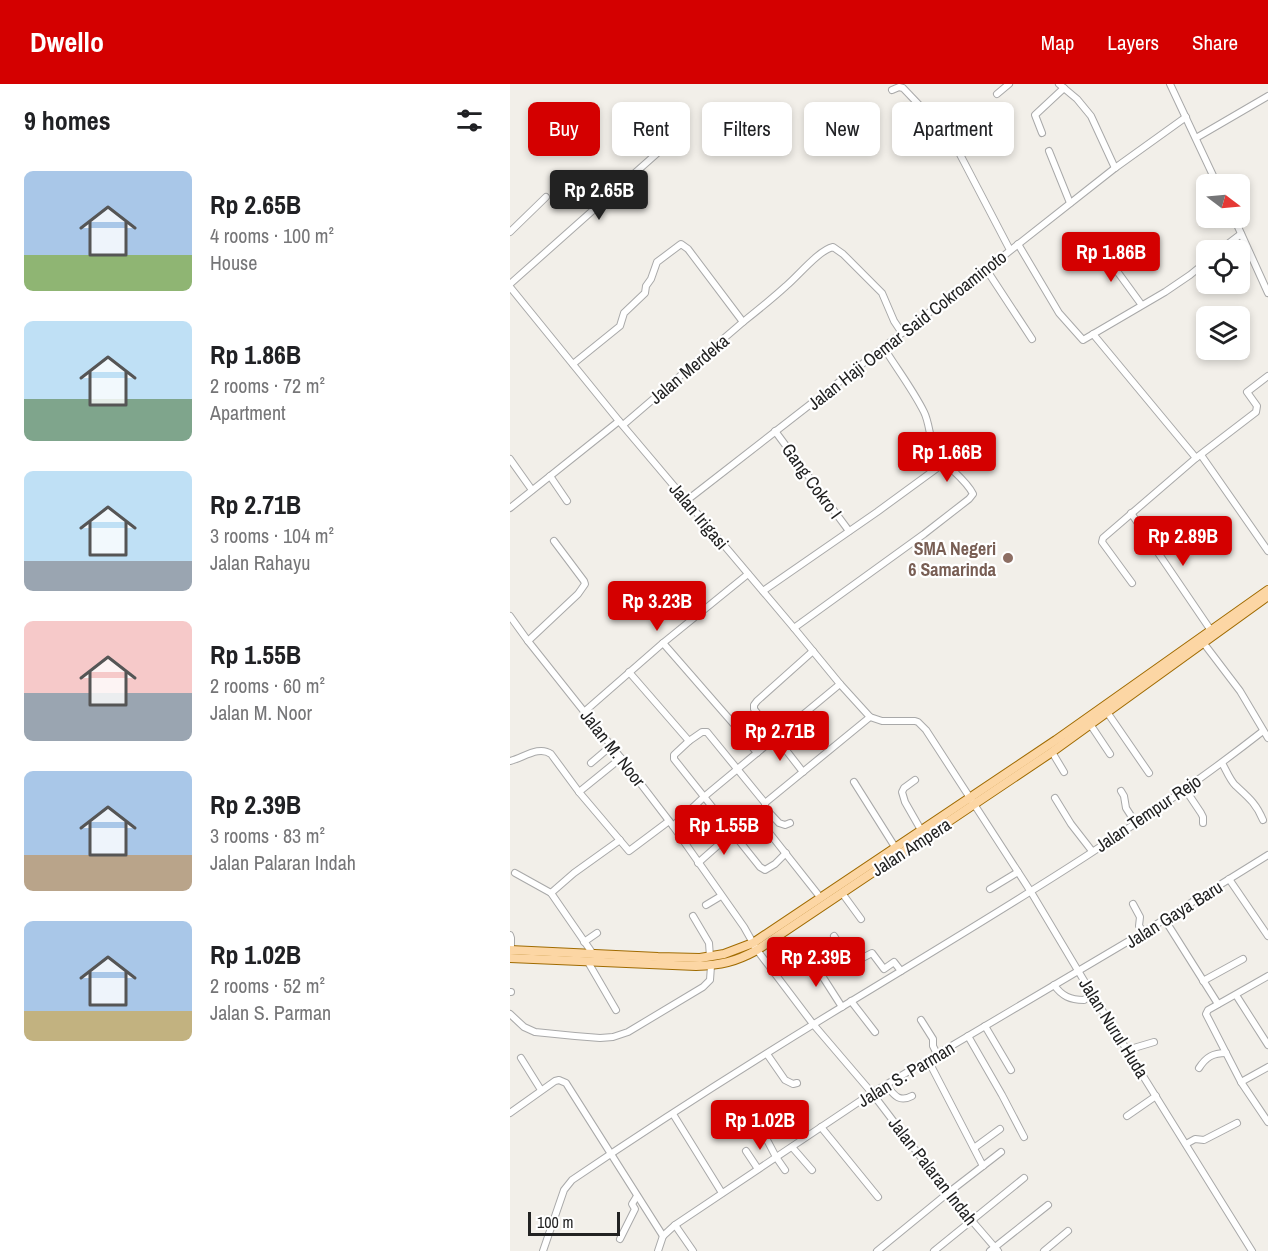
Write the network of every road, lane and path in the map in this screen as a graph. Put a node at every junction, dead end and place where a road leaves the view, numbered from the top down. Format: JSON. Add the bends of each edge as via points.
{"nodes":[{"id":1,"x":1009,"y":84,"type":"edge"},
{"id":2,"x":1170,"y":84,"type":"edge"},
{"id":3,"x":1062,"y":86,"type":"edge"},
{"id":4,"x":892,"y":90,"type":"dead end"},
{"id":5,"x":997,"y":94,"type":"dead end"},
{"id":6,"x":1268,"y":96,"type":"edge"},
{"id":7,"x":1186,"y":117,"type":"junction"},
{"id":8,"x":1042,"y":134,"type":"dead end"},
{"id":9,"x":1196,"y":138,"type":"junction"},
{"id":10,"x":1049,"y":151,"type":"dead end"},
{"id":11,"x":654,"y":156,"type":"edge"},
{"id":12,"x":1115,"y":168,"type":"junction"},
{"id":13,"x":1212,"y":174,"type":"edge"},
{"id":14,"x":546,"y":198,"type":"dead end"},
{"id":15,"x":1070,"y":203,"type":"junction"},
{"id":16,"x":1238,"y":228,"type":"edge"},
{"id":17,"x":510,"y":232,"type":"edge"},
{"id":18,"x":1241,"y":234,"type":"junction"},
{"id":19,"x":1233,"y":240,"type":"edge"},
{"id":20,"x":1018,"y":244,"type":"junction"},
{"id":21,"x":1010,"y":250,"type":"junction"},
{"id":22,"x":1083,"y":250,"type":"dead end"},
{"id":23,"x":986,"y":270,"type":"junction"},
{"id":24,"x":1196,"y":270,"type":"edge"},
{"id":25,"x":510,"y":286,"type":"edge"},
{"id":26,"x":1268,"y":293,"type":"edge"},
{"id":27,"x":516,"y":295,"type":"junction"},
{"id":28,"x":510,"y":300,"type":"edge"},
{"id":29,"x":1142,"y":304,"type":"junction"},
{"id":30,"x":744,"y":322,"type":"junction"},
{"id":31,"x":902,"y":333,"type":"junction"},
{"id":32,"x":1093,"y":334,"type":"junction"},
{"id":33,"x":1032,"y":339,"type":"dead end"},
{"id":34,"x":884,"y":348,"type":"junction"},
{"id":35,"x":573,"y":364,"type":"junction"},
{"id":36,"x":1268,"y":376,"type":"edge"},
{"id":37,"x":621,"y":423,"type":"junction"},
{"id":38,"x":776,"y":431,"type":"junction"},
{"id":39,"x":1198,"y":457,"type":"junction"},
{"id":40,"x":510,"y":459,"type":"edge"},
{"id":41,"x":944,"y":463,"type":"junction"},
{"id":42,"x":550,"y":476,"type":"junction"},
{"id":43,"x":532,"y":490,"type":"junction"},
{"id":44,"x":567,"y":501,"type":"dead end"},
{"id":45,"x":686,"y":501,"type":"junction"},
{"id":46,"x":510,"y":508,"type":"edge"},
{"id":47,"x":1131,"y":513,"type":"junction"},
{"id":48,"x":849,"y":531,"type":"junction"},
{"id":49,"x":554,"y":541,"type":"dead end"},
{"id":50,"x":1268,"y":550,"type":"edge"},
{"id":51,"x":748,"y":574,"type":"junction"},
{"id":52,"x":1132,"y":583,"type":"dead end"},
{"id":53,"x":765,"y":589,"type":"junction"},
{"id":54,"x":1268,"y":590,"type":"edge"},
{"id":55,"x":1268,"y":596,"type":"edge"},
{"id":56,"x":510,"y":616,"type":"edge"},
{"id":57,"x":794,"y":628,"type":"junction"},
{"id":58,"x":1213,"y":633,"type":"junction"},
{"id":59,"x":1202,"y":640,"type":"junction"},
{"id":60,"x":528,"y":641,"type":"junction"},
{"id":61,"x":663,"y":643,"type":"junction"},
{"id":62,"x":813,"y":651,"type":"junction"},
{"id":63,"x":629,"y":672,"type":"junction"},
{"id":64,"x":840,"y":684,"type":"junction"},
{"id":65,"x":584,"y":712,"type":"junction"},
{"id":66,"x":1107,"y":712,"type":"junction"},
{"id":67,"x":870,"y":717,"type":"junction"},
{"id":68,"x":1268,"y":723,"type":"edge"},
{"id":69,"x":1090,"y":724,"type":"junction"},
{"id":70,"x":1262,"y":729,"type":"junction"},
{"id":71,"x":776,"y":737,"type":"junction"},
{"id":72,"x":1268,"y":738,"type":"edge"},
{"id":73,"x":689,"y":741,"type":"junction"},
{"id":74,"x":611,"y":746,"type":"junction"},
{"id":75,"x":1052,"y":752,"type":"junction"},
{"id":76,"x":757,"y":753,"type":"junction"},
{"id":77,"x":1110,"y":754,"type":"dead end"},
{"id":78,"x":621,"y":758,"type":"junction"},
{"id":79,"x":510,"y":761,"type":"edge"},
{"id":80,"x":591,"y":763,"type":"dead end"},
{"id":81,"x":1222,"y":763,"type":"junction"},
{"id":82,"x":738,"y":769,"type":"junction"},
{"id":83,"x":803,"y":771,"type":"junction"},
{"id":84,"x":1064,"y":772,"type":"dead end"},
{"id":85,"x":1149,"y":774,"type":"dead end"},
{"id":86,"x":915,"y":780,"type":"dead end"},
{"id":87,"x":854,"y":782,"type":"dead end"},
{"id":88,"x":1185,"y":789,"type":"junction"},
{"id":89,"x":1121,"y":791,"type":"dead end"},
{"id":90,"x":579,"y":792,"type":"junction"},
{"id":91,"x":705,"y":796,"type":"junction"},
{"id":92,"x":969,"y":797,"type":"junction"},
{"id":93,"x":1056,"y":798,"type":"dead end"},
{"id":94,"x":974,"y":805,"type":"junction"},
{"id":95,"x":765,"y":806,"type":"junction"},
{"id":96,"x":756,"y":816,"type":"junction"},
{"id":97,"x":1263,"y":820,"type":"dead end"},
{"id":98,"x":1135,"y":822,"type":"junction"},
{"id":99,"x":790,"y":823,"type":"dead end"},
{"id":100,"x":1203,"y":823,"type":"dead end"},
{"id":101,"x":671,"y":824,"type":"junction"},
{"id":102,"x":921,"y":830,"type":"junction"},
{"id":103,"x":733,"y":832,"type":"junction"},
{"id":104,"x":620,"y":840,"type":"junction"},
{"id":105,"x":895,"y":847,"type":"junction"},
{"id":106,"x":1092,"y":851,"type":"junction"},
{"id":107,"x":786,"y":853,"type":"junction"},
{"id":108,"x":1268,"y":855,"type":"edge"},
{"id":109,"x":698,"y":862,"type":"junction"},
{"id":110,"x":1018,"y":872,"type":"junction"},
{"id":111,"x":514,"y":873,"type":"dead end"},
{"id":112,"x":1229,"y":879,"type":"junction"},
{"id":113,"x":990,"y":889,"type":"dead end"},
{"id":114,"x":842,"y":892,"type":"junction"},
{"id":115,"x":1031,"y":892,"type":"junction"},
{"id":116,"x":550,"y":893,"type":"junction"},
{"id":117,"x":722,"y":896,"type":"junction"},
{"id":118,"x":820,"y":897,"type":"junction"},
{"id":119,"x":1133,"y":904,"type":"dead end"},
{"id":120,"x":706,"y":905,"type":"dead end"},
{"id":121,"x":693,"y":916,"type":"dead end"},
{"id":122,"x":861,"y":919,"type":"dead end"},
{"id":123,"x":1165,"y":920,"type":"junction"},
{"id":124,"x":1144,"y":932,"type":"junction"},
{"id":125,"x":597,"y":933,"type":"dead end"},
{"id":126,"x":510,"y":935,"type":"edge"},
{"id":127,"x":834,"y":936,"type":"dead end"},
{"id":128,"x":1268,"y":936,"type":"edge"},
{"id":129,"x":584,"y":942,"type":"junction"},
{"id":130,"x":755,"y":946,"type":"junction"},
{"id":131,"x":510,"y":950,"type":"edge"},
{"id":132,"x":523,"y":955,"type":"junction"},
{"id":133,"x":810,"y":957,"type":"dead end"},
{"id":134,"x":510,"y":958,"type":"edge"},
{"id":135,"x":590,"y":958,"type":"junction"},
{"id":136,"x":1243,"y":959,"type":"dead end"},
{"id":137,"x":711,"y":961,"type":"junction"},
{"id":138,"x":852,"y":963,"type":"junction"},
{"id":139,"x":845,"y":967,"type":"dead end"},
{"id":140,"x":884,"y":969,"type":"junction"},
{"id":141,"x":1082,"y":969,"type":"junction"},
{"id":142,"x":901,"y":971,"type":"junction"},
{"id":143,"x":1268,"y":976,"type":"edge"},
{"id":144,"x":889,"y":978,"type":"junction"},
{"id":145,"x":1203,"y":981,"type":"junction"},
{"id":146,"x":1054,"y":985,"type":"junction"},
{"id":147,"x":1092,"y":994,"type":"junction"},
{"id":148,"x":1236,"y":995,"type":"junction"},
{"id":149,"x":851,"y":1001,"type":"junction"},
{"id":150,"x":1218,"y":1004,"type":"junction"},
{"id":151,"x":842,"y":1006,"type":"junction"},
{"id":152,"x":616,"y":1011,"type":"dead end"},
{"id":153,"x":510,"y":1014,"type":"edge"},
{"id":154,"x":921,"y":1020,"type":"dead end"},
{"id":155,"x":813,"y":1024,"type":"junction"},
{"id":156,"x":985,"y":1026,"type":"junction"},
{"id":157,"x":875,"y":1032,"type":"dead end"},
{"id":158,"x":968,"y":1036,"type":"junction"},
{"id":159,"x":1154,"y":1042,"type":"dead end"},
{"id":160,"x":1268,"y":1045,"type":"edge"},
{"id":161,"x":1127,"y":1050,"type":"junction"},
{"id":162,"x":1226,"y":1053,"type":"junction"},
{"id":163,"x":767,"y":1054,"type":"junction"},
{"id":164,"x":937,"y":1054,"type":"junction"},
{"id":165,"x":521,"y":1058,"type":"dead end"},
{"id":166,"x":928,"y":1060,"type":"junction"},
{"id":167,"x":1268,"y":1067,"type":"edge"},
{"id":168,"x":1199,"y":1068,"type":"dead end"},
{"id":169,"x":1011,"y":1070,"type":"dead end"},
{"id":170,"x":1241,"y":1082,"type":"junction"},
{"id":171,"x":797,"y":1083,"type":"dead end"},
{"id":172,"x":886,"y":1085,"type":"junction"},
{"id":173,"x":541,"y":1090,"type":"junction"},
{"id":174,"x":872,"y":1094,"type":"junction"},
{"id":175,"x":912,"y":1096,"type":"dead end"},
{"id":176,"x":1156,"y":1096,"type":"junction"},
{"id":177,"x":510,"y":1113,"type":"edge"},
{"id":178,"x":673,"y":1114,"type":"junction"},
{"id":179,"x":1127,"y":1116,"type":"dead end"},
{"id":180,"x":756,"y":1119,"type":"dead end"},
{"id":181,"x":1268,"y":1122,"type":"edge"},
{"id":182,"x":1237,"y":1123,"type":"dead end"},
{"id":183,"x":821,"y":1127,"type":"junction"},
{"id":184,"x":1000,"y":1129,"type":"dead end"},
{"id":185,"x":1024,"y":1137,"type":"dead end"},
{"id":186,"x":1186,"y":1144,"type":"junction"},
{"id":187,"x":792,"y":1147,"type":"junction"},
{"id":188,"x":974,"y":1148,"type":"junction"},
{"id":189,"x":746,"y":1151,"type":"dead end"},
{"id":190,"x":1001,"y":1152,"type":"dead end"},
{"id":191,"x":611,"y":1154,"type":"junction"},
{"id":192,"x":776,"y":1157,"type":"junction"},
{"id":193,"x":983,"y":1166,"type":"junction"},
{"id":194,"x":758,"y":1169,"type":"junction"},
{"id":195,"x":785,"y":1170,"type":"dead end"},
{"id":196,"x":812,"y":1170,"type":"dead end"},
{"id":197,"x":1024,"y":1178,"type":"dead end"},
{"id":198,"x":722,"y":1193,"type":"junction"},
{"id":199,"x":948,"y":1193,"type":"junction"},
{"id":200,"x":637,"y":1196,"type":"junction"},
{"id":201,"x":878,"y":1197,"type":"dead end"},
{"id":202,"x":1048,"y":1205,"type":"dead end"},
{"id":203,"x":972,"y":1221,"type":"junction"},
{"id":204,"x":675,"y":1225,"type":"junction"},
{"id":205,"x":1068,"y":1231,"type":"dead end"},
{"id":206,"x":663,"y":1236,"type":"junction"},
{"id":207,"x":621,"y":1239,"type":"dead end"},
{"id":208,"x":994,"y":1250,"type":"edge"},
{"id":209,"x":543,"y":1251,"type":"edge"},
{"id":210,"x":658,"y":1251,"type":"edge"},
{"id":211,"x":693,"y":1251,"type":"edge"},
{"id":212,"x":877,"y":1251,"type":"edge"},
{"id":213,"x":934,"y":1251,"type":"edge"},
{"id":214,"x":1044,"y":1251,"type":"edge"},
{"id":215,"x":1252,"y":1251,"type":"edge"}],
"edges":[{"from":1,"to":5,"type":"street"},
{"from":2,"to":7,"type":"street"},
{"from":3,"to":8,"type":"street","via":[[1035,115]]},
{"from":3,"to":12,"type":"street","via":[[1091,116]]},
{"from":4,"to":21,"type":"street","via":[[903,88],[938,120]]},
{"from":6,"to":9,"type":"street"},
{"from":7,"to":9,"type":"street"},
{"from":7,"to":12,"type":"street","name":"Jalan Haji Oemar Said Cokroaminoto"},
{"from":9,"to":13,"type":"street"},
{"from":10,"to":15,"type":"street"},
{"from":11,"to":25,"type":"street"},
{"from":12,"to":15,"type":"street","name":"Jalan Haji Oemar Said Cokroaminoto"},
{"from":14,"to":17,"type":"street"},
{"from":15,"to":20,"type":"street","name":"Jalan Haji Oemar Said Cokroaminoto"},
{"from":16,"to":18,"type":"street"},
{"from":18,"to":19,"type":"street"},
{"from":18,"to":26,"type":"street"},
{"from":20,"to":21,"type":"street","name":"Jalan Haji Oemar Said Cokroaminoto"},
{"from":20,"to":32,"type":"street","via":[[1065,321],[1083,340]]},
{"from":21,"to":23,"type":"street","name":"Jalan Haji Oemar Said Cokroaminoto"},
{"from":22,"to":29,"type":"street","via":[[1098,245]]},
{"from":23,"to":31,"type":"street","name":"Jalan Haji Oemar Said Cokroaminoto"},
{"from":23,"to":33,"type":"street"},
{"from":24,"to":29,"type":"street"},
{"from":25,"to":27,"type":"street","name":"Jalan Irigasi"},
{"from":27,"to":28,"type":"street"},
{"from":27,"to":35,"type":"street","name":"Jalan Irigasi"},
{"from":29,"to":32,"type":"street"},
{"from":30,"to":31,"type":"street","via":[[822,252],[833,247],[882,293]]},
{"from":30,"to":35,"type":"street","name":"Jalan Merdeka","via":[[681,244],[657,262],[645,293],[624,314],[620,326]]},
{"from":30,"to":37,"type":"street","name":"Jalan Merdeka"},
{"from":31,"to":34,"type":"street","name":"Jalan Haji Oemar Said Cokroaminoto"},
{"from":32,"to":39,"type":"street"},
{"from":34,"to":38,"type":"street","name":"Jalan Haji Oemar Said Cokroaminoto"},
{"from":34,"to":41,"type":"street","via":[[923,410],[932,443]]},
{"from":35,"to":37,"type":"street","name":"Jalan Irigasi"},
{"from":36,"to":39,"type":"street","via":[[1247,392],[1257,406],[1256,412]]},
{"from":37,"to":42,"type":"street","name":"Jalan Merdeka"},
{"from":37,"to":45,"type":"street","name":"Jalan Irigasi"},
{"from":38,"to":45,"type":"street","name":"Jalan Haji Oemar Said Cokroaminoto"},
{"from":38,"to":48,"type":"street","name":"Gang Cokro I"},
{"from":39,"to":47,"type":"street"},
{"from":39,"to":50,"type":"street"},
{"from":40,"to":43,"type":"street"},
{"from":41,"to":48,"type":"street"},
{"from":41,"to":57,"type":"street","via":[[972,491],[969,499]]},
{"from":42,"to":43,"type":"street","name":"Jalan Merdeka"},
{"from":42,"to":44,"type":"street"},
{"from":43,"to":46,"type":"street","name":"Jalan Merdeka"},
{"from":45,"to":51,"type":"street","name":"Jalan Irigasi"},
{"from":47,"to":52,"type":"street","via":[[1102,540]]},
{"from":47,"to":58,"type":"street"},
{"from":48,"to":53,"type":"street"},
{"from":49,"to":60,"type":"street","via":[[585,584]]},
{"from":51,"to":53,"type":"street","name":"Jalan Irigasi"},
{"from":51,"to":61,"type":"street"},
{"from":53,"to":57,"type":"street","name":"Jalan Irigasi"},
{"from":54,"to":58,"type":"main road","name":"Jalan Ampera"},
{"from":55,"to":58,"type":"main road","name":"Jalan Ampera"},
{"from":56,"to":60,"type":"street","name":"Jalan M. Noor"},
{"from":57,"to":62,"type":"street","name":"Jalan Irigasi"},
{"from":58,"to":59,"type":"main road","name":"Jalan Ampera"},
{"from":59,"to":66,"type":"main road","name":"Jalan Ampera"},
{"from":59,"to":70,"type":"street"},
{"from":59,"to":92,"type":"main road","name":"Jalan Ampera"},
{"from":60,"to":65,"type":"street","name":"Jalan M. Noor"},
{"from":61,"to":63,"type":"street"},
{"from":61,"to":76,"type":"street"},
{"from":62,"to":64,"type":"street","name":"Jalan Irigasi"},
{"from":62,"to":71,"type":"street","via":[[754,705]]},
{"from":63,"to":65,"type":"street"},
{"from":63,"to":73,"type":"street"},
{"from":64,"to":67,"type":"street","name":"Jalan Irigasi"},
{"from":64,"to":71,"type":"street"},
{"from":65,"to":74,"type":"street","name":"Jalan M. Noor"},
{"from":66,"to":69,"type":"main road","name":"Jalan Ampera"},
{"from":66,"to":85,"type":"street"},
{"from":67,"to":83,"type":"street"},
{"from":67,"to":92,"type":"street","via":[[918,722]]},
{"from":68,"to":70,"type":"street","name":"Jalan Tempur Rejo"},
{"from":69,"to":75,"type":"main road","name":"Jalan Ampera"},
{"from":69,"to":77,"type":"street"},
{"from":70,"to":72,"type":"street"},
{"from":70,"to":81,"type":"street","name":"Jalan Tempur Rejo"},
{"from":71,"to":76,"type":"street"},
{"from":71,"to":83,"type":"street"},
{"from":73,"to":82,"type":"street","via":[[707,732]]},
{"from":73,"to":91,"type":"street","via":[[673,758]]},
{"from":74,"to":78,"type":"street","name":"Jalan M. Noor"},
{"from":74,"to":80,"type":"street"},
{"from":75,"to":84,"type":"street"},
{"from":75,"to":94,"type":"main road","name":"Jalan Ampera"},
{"from":76,"to":82,"type":"street"},
{"from":78,"to":90,"type":"street"},
{"from":78,"to":101,"type":"street","name":"Jalan M. Noor"},
{"from":79,"to":90,"type":"street","via":[[547,751]]},
{"from":81,"to":88,"type":"street","name":"Jalan Tempur Rejo"},
{"from":81,"to":97,"type":"street","via":[[1235,785],[1258,807]]},
{"from":82,"to":91,"type":"street"},
{"from":82,"to":95,"type":"street"},
{"from":83,"to":95,"type":"street"},
{"from":86,"to":102,"type":"street","via":[[902,792]]},
{"from":87,"to":105,"type":"street"},
{"from":88,"to":98,"type":"street","name":"Jalan Tempur Rejo"},
{"from":88,"to":100,"type":"street"},
{"from":89,"to":98,"type":"street"},
{"from":90,"to":104,"type":"street"},
{"from":91,"to":101,"type":"street"},
{"from":91,"to":103,"type":"street"},
{"from":92,"to":94,"type":"street","name":"Jalan Nurul Huda"},
{"from":92,"to":102,"type":"main road","name":"Jalan Ampera"},
{"from":93,"to":106,"type":"street"},
{"from":94,"to":110,"type":"street","name":"Jalan Nurul Huda"},
{"from":94,"to":114,"type":"main road","name":"Jalan Ampera"},
{"from":95,"to":96,"type":"street"},
{"from":95,"to":99,"type":"street","via":[[779,823]]},
{"from":96,"to":103,"type":"street"},
{"from":96,"to":107,"type":"street"},
{"from":98,"to":106,"type":"street","name":"Jalan Tempur Rejo"},
{"from":101,"to":104,"type":"street","via":[[631,851]]},
{"from":101,"to":109,"type":"street","name":"Jalan M. Noor"},
{"from":102,"to":105,"type":"main road","name":"Jalan Ampera"},
{"from":103,"to":107,"type":"street","via":[[764,870]]},
{"from":103,"to":109,"type":"street"},
{"from":104,"to":116,"type":"street"},
{"from":105,"to":118,"type":"main road","name":"Jalan Ampera"},
{"from":106,"to":115,"type":"street","name":"Jalan Tempur Rejo"},
{"from":107,"to":118,"type":"street"},
{"from":108,"to":112,"type":"street","name":"Jalan Gaya Baru"},
{"from":109,"to":117,"type":"street","name":"Jalan M. Noor"},
{"from":110,"to":113,"type":"street"},
{"from":110,"to":115,"type":"street","name":"Jalan Nurul Huda"},
{"from":111,"to":116,"type":"street"},
{"from":112,"to":123,"type":"street","name":"Jalan Gaya Baru"},
{"from":112,"to":128,"type":"street"},
{"from":114,"to":122,"type":"street"},
{"from":114,"to":130,"type":"main road","name":"Jalan Ampera"},
{"from":115,"to":141,"type":"street","name":"Jalan Nurul Huda"},
{"from":115,"to":142,"type":"street","name":"Jalan Tempur Rejo"},
{"from":116,"to":129,"type":"street"},
{"from":117,"to":120,"type":"street"},
{"from":117,"to":130,"type":"street","name":"Jalan M. Noor"},
{"from":118,"to":130,"type":"main road","name":"Jalan Ampera"},
{"from":119,"to":124,"type":"street"},
{"from":121,"to":137,"type":"street","via":[[709,943]]},
{"from":123,"to":124,"type":"street","name":"Jalan Gaya Baru"},
{"from":123,"to":145,"type":"street"},
{"from":124,"to":141,"type":"street","name":"Jalan Gaya Baru"},
{"from":125,"to":129,"type":"street"},
{"from":126,"to":131,"type":"street"},
{"from":127,"to":138,"type":"street"},
{"from":129,"to":135,"type":"street"},
{"from":130,"to":137,"type":"main road","name":"Jalan Ampera","via":[[744,957],[725,964]]},
{"from":130,"to":155,"type":"street","name":"Jalan Palaran Indah"},
{"from":131,"to":132,"type":"main road","name":"Jalan Ampera"},
{"from":132,"to":134,"type":"main road","name":"Jalan Ampera"},
{"from":132,"to":135,"type":"main road","name":"Jalan Ampera"},
{"from":133,"to":151,"type":"street"},
{"from":135,"to":137,"type":"main road","name":"Jalan Ampera","via":[[634,964]]},
{"from":135,"to":152,"type":"street"},
{"from":136,"to":145,"type":"street"},
{"from":137,"to":153,"type":"street","via":[[710,980],[703,987],[613,1037],[535,1032]]},
{"from":138,"to":139,"type":"street"},
{"from":138,"to":140,"type":"street","via":[[872,952]]},
{"from":140,"to":142,"type":"street","via":[[894,962]]},
{"from":140,"to":144,"type":"street"},
{"from":141,"to":146,"type":"street","name":"Jalan S. Parman"},
{"from":141,"to":147,"type":"street","name":"Jalan Nurul Huda"},
{"from":142,"to":144,"type":"street","name":"Jalan Tempur Rejo"},
{"from":143,"to":148,"type":"street"},
{"from":144,"to":149,"type":"street","name":"Jalan Tempur Rejo"},
{"from":145,"to":150,"type":"street"},
{"from":146,"to":147,"type":"street","via":[[1060,994],[1074,999],[1084,1000]]},
{"from":146,"to":156,"type":"street","name":"Jalan S. Parman"},
{"from":147,"to":161,"type":"street","name":"Jalan Nurul Huda"},
{"from":148,"to":150,"type":"street"},
{"from":148,"to":160,"type":"street"},
{"from":149,"to":151,"type":"street","name":"Jalan Tempur Rejo"},
{"from":149,"to":157,"type":"street"},
{"from":150,"to":162,"type":"street","via":[[1206,1014]]},
{"from":151,"to":155,"type":"street","name":"Jalan Tempur Rejo"},
{"from":154,"to":164,"type":"street"},
{"from":155,"to":163,"type":"street","name":"Jalan Tempur Rejo"},
{"from":155,"to":174,"type":"street","name":"Jalan Palaran Indah"},
{"from":156,"to":158,"type":"street","name":"Jalan S. Parman"},
{"from":156,"to":169,"type":"street"},
{"from":158,"to":164,"type":"street","name":"Jalan S. Parman"},
{"from":158,"to":185,"type":"street"},
{"from":159,"to":161,"type":"street"},
{"from":161,"to":176,"type":"street","name":"Jalan Nurul Huda"},
{"from":162,"to":168,"type":"street","via":[[1215,1053]]},
{"from":162,"to":170,"type":"street"},
{"from":163,"to":171,"type":"street","via":[[785,1080]]},
{"from":163,"to":178,"type":"street","name":"Jalan Tempur Rejo"},
{"from":164,"to":166,"type":"street","name":"Jalan S. Parman"},
{"from":165,"to":173,"type":"street"},
{"from":166,"to":172,"type":"street","name":"Jalan S. Parman"},
{"from":166,"to":188,"type":"street"},
{"from":167,"to":170,"type":"street"},
{"from":170,"to":181,"type":"street"},
{"from":172,"to":174,"type":"street","name":"Jalan S. Parman"},
{"from":172,"to":175,"type":"street","via":[[898,1098]]},
{"from":173,"to":177,"type":"street"},
{"from":173,"to":191,"type":"street","via":[[555,1081],[566,1083]]},
{"from":174,"to":183,"type":"street","name":"Jalan S. Parman"},
{"from":174,"to":199,"type":"street","name":"Jalan Palaran Indah"},
{"from":176,"to":179,"type":"street"},
{"from":176,"to":186,"type":"street","name":"Jalan Nurul Huda"},
{"from":178,"to":191,"type":"street","name":"Jalan Tempur Rejo"},
{"from":178,"to":198,"type":"street"},
{"from":180,"to":192,"type":"street"},
{"from":182,"to":186,"type":"street","via":[[1204,1140]]},
{"from":183,"to":187,"type":"street","name":"Jalan S. Parman"},
{"from":183,"to":201,"type":"street"},
{"from":184,"to":188,"type":"street"},
{"from":186,"to":215,"type":"street","name":"Jalan Nurul Huda"},
{"from":187,"to":192,"type":"street","name":"Jalan S. Parman"},
{"from":187,"to":196,"type":"street"},
{"from":188,"to":193,"type":"street"},
{"from":189,"to":194,"type":"street"},
{"from":190,"to":193,"type":"street"},
{"from":191,"to":200,"type":"street"},
{"from":191,"to":209,"type":"street","name":"Jalan Tempur Rejo","via":[[572,1180],[564,1190]]},
{"from":192,"to":194,"type":"street","name":"Jalan S. Parman"},
{"from":192,"to":195,"type":"street"},
{"from":193,"to":199,"type":"street"},
{"from":194,"to":198,"type":"street","name":"Jalan S. Parman"},
{"from":197,"to":203,"type":"street"},
{"from":198,"to":204,"type":"street","name":"Jalan S. Parman"},
{"from":199,"to":203,"type":"street","name":"Jalan Palaran Indah"},
{"from":199,"to":212,"type":"street"},
{"from":200,"to":206,"type":"street"},
{"from":200,"to":207,"type":"street"},
{"from":202,"to":208,"type":"street"},
{"from":203,"to":208,"type":"street","name":"Jalan Palaran Indah"},
{"from":203,"to":213,"type":"street"},
{"from":204,"to":206,"type":"street","name":"Jalan S. Parman"},
{"from":204,"to":211,"type":"street"},
{"from":205,"to":214,"type":"street"},
{"from":206,"to":210,"type":"street","name":"Jalan S. Parman"}]}
